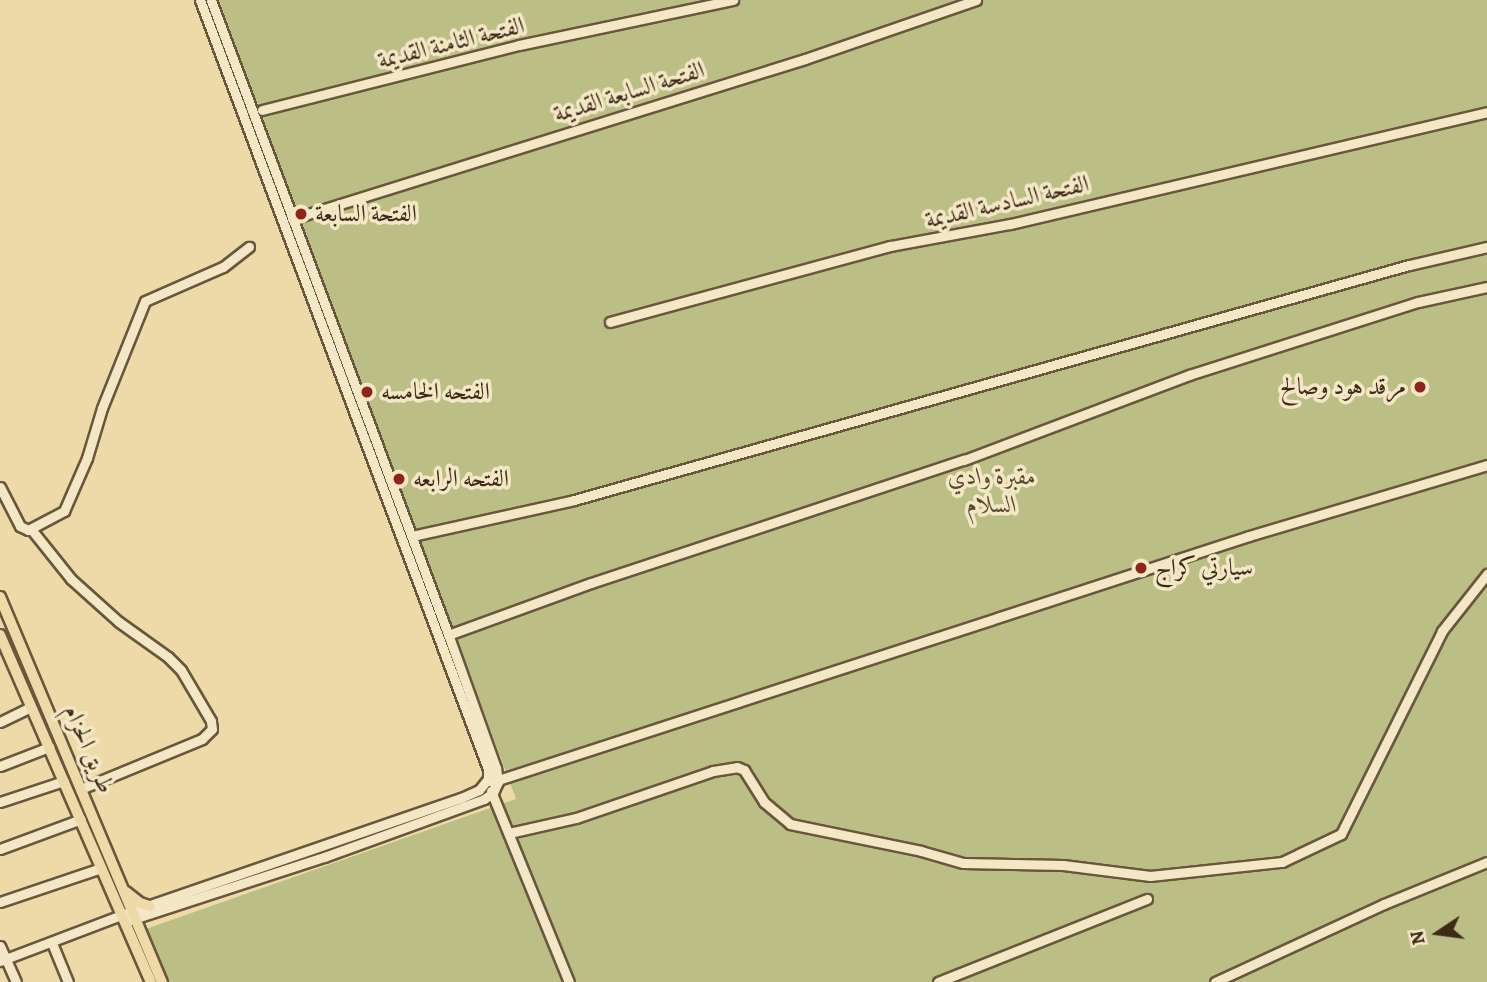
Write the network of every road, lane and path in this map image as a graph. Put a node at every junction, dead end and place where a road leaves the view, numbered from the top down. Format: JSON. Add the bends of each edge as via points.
{"nodes":[{"id":1,"x":200,"y":0,"type":"edge"},
{"id":2,"x":211,"y":0,"type":"edge"},
{"id":3,"x":733,"y":0,"type":"edge"},
{"id":4,"x":976,"y":0,"type":"edge"},
{"id":5,"x":262,"y":110,"type":"dead end"},
{"id":6,"x":1487,"y":112,"type":"edge"},
{"id":7,"x":292,"y":219,"type":"junction"},
{"id":8,"x":249,"y":247,"type":"dead end"},
{"id":9,"x":1487,"y":247,"type":"edge"},
{"id":10,"x":1487,"y":287,"type":"edge"},
{"id":11,"x":610,"y":322,"type":"dead end"},
{"id":12,"x":344,"y":371,"type":"junction"},
{"id":13,"x":352,"y":390,"type":"junction"},
{"id":14,"x":1487,"y":465,"type":"edge"},
{"id":15,"x":0,"y":487,"type":"edge"},
{"id":16,"x":31,"y":529,"type":"junction"},
{"id":17,"x":412,"y":536,"type":"junction"},
{"id":18,"x":413,"y":554,"type":"junction"},
{"id":19,"x":1487,"y":574,"type":"edge"},
{"id":20,"x":421,"y":576,"type":"junction"},
{"id":21,"x":0,"y":597,"type":"edge"},
{"id":22,"x":448,"y":635,"type":"junction"},
{"id":23,"x":18,"y":637,"type":"junction"},
{"id":24,"x":2,"y":641,"type":"edge"},
{"id":25,"x":29,"y":664,"type":"junction"},
{"id":26,"x":14,"y":668,"type":"junction"},
{"id":27,"x":31,"y":707,"type":"junction"},
{"id":28,"x":0,"y":722,"type":"edge"},
{"id":29,"x":49,"y":747,"type":"junction"},
{"id":30,"x":0,"y":766,"type":"edge"},
{"id":31,"x":64,"y":781,"type":"junction"},
{"id":32,"x":498,"y":782,"type":"junction"},
{"id":33,"x":486,"y":783,"type":"junction"},
{"id":34,"x":83,"y":788,"type":"junction"},
{"id":35,"x":493,"y":793,"type":"junction"},
{"id":36,"x":0,"y":802,"type":"edge"},
{"id":37,"x":81,"y":820,"type":"junction"},
{"id":38,"x":509,"y":833,"type":"junction"},
{"id":39,"x":335,"y":848,"type":"junction"},
{"id":40,"x":0,"y":849,"type":"edge"},
{"id":41,"x":322,"y":852,"type":"junction"},
{"id":42,"x":1487,"y":862,"type":"edge"},
{"id":43,"x":101,"y":868,"type":"junction"},
{"id":44,"x":125,"y":891,"type":"junction"},
{"id":45,"x":1147,"y":899,"type":"dead end"},
{"id":46,"x":0,"y":902,"type":"edge"},
{"id":47,"x":150,"y":906,"type":"junction"},
{"id":48,"x":129,"y":917,"type":"junction"},
{"id":49,"x":52,"y":943,"type":"junction"},
{"id":50,"x":0,"y":946,"type":"edge"},
{"id":51,"x":3,"y":960,"type":"edge"},
{"id":52,"x":16,"y":982,"type":"edge"},
{"id":53,"x":68,"y":982,"type":"edge"},
{"id":54,"x":151,"y":982,"type":"edge"},
{"id":55,"x":162,"y":982,"type":"edge"},
{"id":56,"x":569,"y":982,"type":"edge"},
{"id":57,"x":938,"y":982,"type":"edge"},
{"id":58,"x":1215,"y":982,"type":"edge"}],
"edges":[{"from":1,"to":12,"type":"street"},
{"from":2,"to":7,"type":"street"},
{"from":3,"to":5,"type":"street","name":"الفتحة الثامنة القديمة","via":[[519,45]]},
{"from":4,"to":7,"type":"street","name":"الفتحة السابعة القديمة"},
{"from":6,"to":11,"type":"street","name":"الفتحة السادسة القديمة","via":[[1010,224],[890,246]]},
{"from":7,"to":12,"type":"street"},
{"from":8,"to":16,"type":"street","via":[[223,267],[145,301],[71,496],[56,518]]},
{"from":9,"to":17,"type":"street","via":[[573,500]]},
{"from":10,"to":22,"type":"street","via":[[1418,302],[1189,375],[964,460]]},
{"from":12,"to":13,"type":"street"},
{"from":13,"to":17,"type":"street"},
{"from":13,"to":18,"type":"street"},
{"from":14,"to":32,"type":"street","via":[[1250,536]]},
{"from":15,"to":16,"type":"street","via":[[20,526]]},
{"from":16,"to":34,"type":"street","via":[[79,586],[181,670],[211,721],[212,729],[202,739]]},
{"from":17,"to":18,"type":"street"},
{"from":18,"to":20,"type":"street"},
{"from":19,"to":38,"type":"street","via":[[1442,631],[1341,834],[1282,862],[1150,877],[1063,865],[963,863],[790,824],[764,802],[744,770],[737,767],[576,818]]},
{"from":20,"to":22,"type":"street"},
{"from":20,"to":33,"type":"street","via":[[488,769]]},
{"from":21,"to":23,"type":"main road","name":"طريق الحزام"},
{"from":22,"to":32,"type":"street"},
{"from":23,"to":24,"type":"main road","via":[[15,647]]},
{"from":23,"to":25,"type":"main road","name":"طريق الحزام"},
{"from":24,"to":26,"type":"main road","name":"طريق الحزام"},
{"from":25,"to":26,"type":"main road","via":[[20,660]]},
{"from":25,"to":34,"type":"main road","name":"طريق الحزام"},
{"from":26,"to":27,"type":"main road","name":"طريق الحزام"},
{"from":27,"to":28,"type":"street"},
{"from":27,"to":29,"type":"main road","name":"طريق الحزام"},
{"from":29,"to":30,"type":"street"},
{"from":29,"to":31,"type":"main road","name":"طريق الحزام"},
{"from":31,"to":36,"type":"street"},
{"from":31,"to":37,"type":"main road","name":"طريق الحزام"},
{"from":32,"to":33,"type":"street"},
{"from":32,"to":35,"type":"street"},
{"from":33,"to":35,"type":"street"},
{"from":33,"to":39,"type":"street","via":[[461,798]]},
{"from":34,"to":44,"type":"main road","name":"طريق الحزام"},
{"from":35,"to":38,"type":"street"},
{"from":35,"to":39,"type":"street"},
{"from":37,"to":40,"type":"street"},
{"from":37,"to":43,"type":"main road","name":"طريق الحزام"},
{"from":38,"to":56,"type":"street"},
{"from":39,"to":41,"type":"street"},
{"from":41,"to":47,"type":"street"},
{"from":41,"to":48,"type":"street"},
{"from":42,"to":58,"type":"street"},
{"from":43,"to":46,"type":"street"},
{"from":43,"to":48,"type":"main road","name":"طريق الحزام"},
{"from":44,"to":47,"type":"main road"},
{"from":44,"to":48,"type":"main road","name":"طريق الحزام"},
{"from":45,"to":57,"type":"street"},
{"from":47,"to":48,"type":"street"},
{"from":48,"to":49,"type":"street"},
{"from":48,"to":54,"type":"main road"},
{"from":48,"to":55,"type":"main road"},
{"from":49,"to":51,"type":"street"},
{"from":49,"to":53,"type":"street"},
{"from":50,"to":51,"type":"street"},
{"from":51,"to":52,"type":"street"}]}
